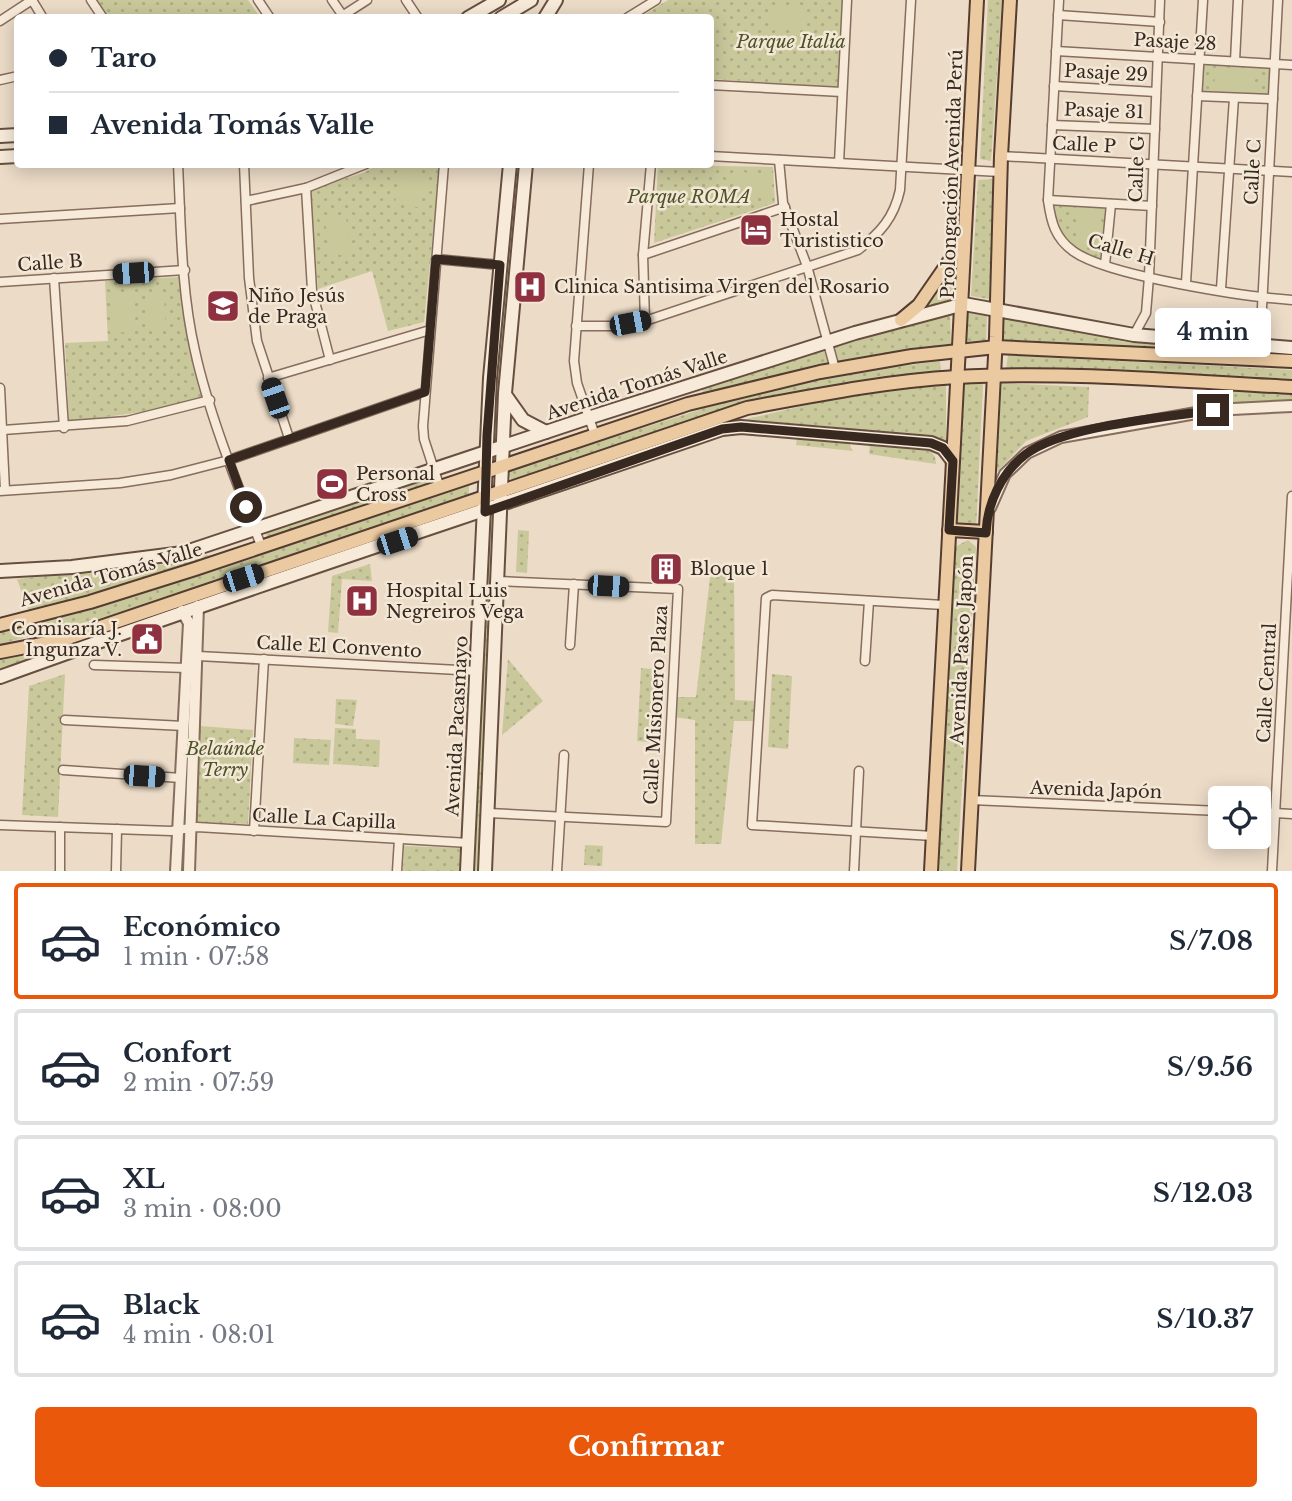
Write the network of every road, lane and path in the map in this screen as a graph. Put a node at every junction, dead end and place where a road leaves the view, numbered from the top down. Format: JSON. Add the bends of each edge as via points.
{"nodes":[{"id":1,"x":32,"y":0,"type":"edge"},
{"id":2,"x":367,"y":0,"type":"edge"},
{"id":3,"x":531,"y":0,"type":"edge"},
{"id":4,"x":656,"y":0,"type":"edge"},
{"id":5,"x":847,"y":0,"type":"edge"},
{"id":6,"x":911,"y":0,"type":"edge"},
{"id":7,"x":977,"y":0,"type":"edge"},
{"id":8,"x":1010,"y":0,"type":"edge"},
{"id":9,"x":1059,"y":0,"type":"edge"},
{"id":10,"x":1160,"y":0,"type":"edge"},
{"id":11,"x":1203,"y":0,"type":"edge"},
{"id":12,"x":1238,"y":0,"type":"edge"},
{"id":13,"x":1278,"y":0,"type":"edge"},
{"id":14,"x":492,"y":2,"type":"edge"},
{"id":15,"x":512,"y":9,"type":"edge"},
{"id":16,"x":346,"y":14,"type":"edge"},
{"id":17,"x":474,"y":14,"type":"edge"},
{"id":18,"x":633,"y":14,"type":"edge"},
{"id":19,"x":1058,"y":15,"type":"junction"},
{"id":20,"x":0,"y":21,"type":"edge"},
{"id":21,"x":1160,"y":22,"type":"junction"},
{"id":22,"x":1056,"y":51,"type":"junction"},
{"id":23,"x":1158,"y":57,"type":"junction"},
{"id":24,"x":1199,"y":59,"type":"junction"},
{"id":25,"x":1235,"y":61,"type":"junction"},
{"id":26,"x":1275,"y":64,"type":"junction"},
{"id":27,"x":1292,"y":65,"type":"edge"},
{"id":28,"x":714,"y":85,"type":"edge"},
{"id":29,"x":1054,"y":86,"type":"junction"},
{"id":30,"x":842,"y":92,"type":"junction"},
{"id":31,"x":1157,"y":92,"type":"junction"},
{"id":32,"x":1197,"y":96,"type":"junction"},
{"id":33,"x":1234,"y":98,"type":"junction"},
{"id":34,"x":1273,"y":99,"type":"junction"},
{"id":35,"x":1052,"y":125,"type":"junction"},
{"id":36,"x":1155,"y":129,"type":"junction"},
{"id":37,"x":714,"y":156,"type":"edge"},
{"id":38,"x":1001,"y":156,"type":"junction"},
{"id":39,"x":1050,"y":159,"type":"junction"},
{"id":40,"x":779,"y":160,"type":"junction"},
{"id":41,"x":839,"y":163,"type":"junction"},
{"id":42,"x":1153,"y":164,"type":"junction"},
{"id":43,"x":902,"y":167,"type":"junction"},
{"id":44,"x":1193,"y":167,"type":"junction"},
{"id":45,"x":178,"y":168,"type":"edge"},
{"id":46,"x":244,"y":168,"type":"edge"},
{"id":47,"x":356,"y":168,"type":"edge"},
{"id":48,"x":444,"y":168,"type":"edge"},
{"id":49,"x":510,"y":168,"type":"edge"},
{"id":50,"x":526,"y":168,"type":"edge"},
{"id":51,"x":589,"y":168,"type":"edge"},
{"id":52,"x":651,"y":168,"type":"edge"},
{"id":53,"x":1229,"y":169,"type":"junction"},
{"id":54,"x":969,"y":170,"type":"junction"},
{"id":55,"x":1269,"y":171,"type":"junction"},
{"id":56,"x":1292,"y":172,"type":"edge"},
{"id":57,"x":1000,"y":173,"type":"junction"},
{"id":58,"x":306,"y":188,"type":"junction"},
{"id":59,"x":1048,"y":200,"type":"junction"},
{"id":60,"x":246,"y":201,"type":"junction"},
{"id":61,"x":1111,"y":204,"type":"junction"},
{"id":62,"x":1152,"y":206,"type":"junction"},
{"id":63,"x":785,"y":207,"type":"junction"},
{"id":64,"x":180,"y":208,"type":"junction"},
{"id":65,"x":0,"y":219,"type":"edge"},
{"id":66,"x":966,"y":237,"type":"junction"},
{"id":67,"x":643,"y":255,"type":"junction"},
{"id":68,"x":436,"y":259,"type":"junction"},
{"id":69,"x":500,"y":265,"type":"junction"},
{"id":70,"x":1105,"y":265,"type":"junction"},
{"id":71,"x":807,"y":266,"type":"junction"},
{"id":72,"x":185,"y":270,"type":"junction"},
{"id":73,"x":1149,"y":277,"type":"junction"},
{"id":74,"x":54,"y":278,"type":"junction"},
{"id":75,"x":0,"y":282,"type":"edge"},
{"id":76,"x":1186,"y":283,"type":"junction"},
{"id":77,"x":1221,"y":289,"type":"junction"},
{"id":78,"x":1262,"y":298,"type":"junction"},
{"id":79,"x":1292,"y":300,"type":"edge"},
{"id":80,"x":964,"y":304,"type":"junction"},
{"id":81,"x":995,"y":308,"type":"junction"},
{"id":82,"x":901,"y":320,"type":"junction"},
{"id":83,"x":645,"y":321,"type":"junction"},
{"id":84,"x":576,"y":326,"type":"junction"},
{"id":85,"x":430,"y":330,"type":"junction"},
{"id":86,"x":1134,"y":335,"type":"junction"},
{"id":87,"x":827,"y":342,"type":"junction"},
{"id":88,"x":1260,"y":346,"type":"junction"},
{"id":89,"x":996,"y":347,"type":"junction"},
{"id":90,"x":1292,"y":348,"type":"edge"},
{"id":91,"x":960,"y":350,"type":"junction"},
{"id":92,"x":330,"y":360,"type":"junction"},
{"id":93,"x":1292,"y":361,"type":"edge"},
{"id":94,"x":835,"y":369,"type":"junction"},
{"id":95,"x":958,"y":377,"type":"junction"},
{"id":96,"x":994,"y":377,"type":"junction"},
{"id":97,"x":268,"y":378,"type":"junction"},
{"id":98,"x":1292,"y":387,"type":"edge"},
{"id":99,"x":0,"y":388,"type":"edge"},
{"id":100,"x":425,"y":392,"type":"junction"},
{"id":101,"x":505,"y":393,"type":"junction"},
{"id":102,"x":210,"y":400,"type":"junction"},
{"id":103,"x":1292,"y":405,"type":"edge"},
{"id":104,"x":589,"y":418,"type":"junction"},
{"id":105,"x":64,"y":428,"type":"junction"},
{"id":106,"x":3,"y":430,"type":"junction"},
{"id":107,"x":545,"y":432,"type":"junction"},
{"id":108,"x":596,"y":435,"type":"junction"},
{"id":109,"x":289,"y":438,"type":"junction"},
{"id":110,"x":504,"y":447,"type":"junction"},
{"id":111,"x":486,"y":452,"type":"junction"},
{"id":112,"x":229,"y":460,"type":"junction"},
{"id":113,"x":953,"y":461,"type":"junction"},
{"id":114,"x":503,"y":467,"type":"junction"},
{"id":115,"x":433,"y":469,"type":"junction"},
{"id":116,"x":486,"y":473,"type":"junction"},
{"id":117,"x":440,"y":488,"type":"junction"},
{"id":118,"x":2,"y":490,"type":"edge"},
{"id":119,"x":502,"y":491,"type":"junction"},
{"id":120,"x":486,"y":495,"type":"junction"},
{"id":121,"x":1292,"y":496,"type":"edge"},
{"id":122,"x":502,"y":506,"type":"junction"},
{"id":123,"x":485,"y":512,"type":"junction"},
{"id":124,"x":986,"y":527,"type":"junction"},
{"id":125,"x":255,"y":530,"type":"junction"},
{"id":126,"x":949,"y":530,"type":"junction"},
{"id":127,"x":262,"y":548,"type":"junction"},
{"id":128,"x":0,"y":562,"type":"edge"},
{"id":129,"x":15,"y":568,"type":"junction"},
{"id":130,"x":0,"y":571,"type":"edge"},
{"id":131,"x":499,"y":580,"type":"junction"},
{"id":132,"x":574,"y":584,"type":"junction"},
{"id":133,"x":869,"y":600,"type":"junction"},
{"id":134,"x":944,"y":605,"type":"junction"},
{"id":135,"x":198,"y":606,"type":"junction"},
{"id":136,"x":182,"y":611,"type":"junction"},
{"id":137,"x":0,"y":625,"type":"edge"},
{"id":138,"x":570,"y":646,"type":"dead end"},
{"id":139,"x":0,"y":652,"type":"edge"},
{"id":140,"x":198,"y":656,"type":"junction"},
{"id":141,"x":264,"y":659,"type":"junction"},
{"id":142,"x":865,"y":661,"type":"dead end"},
{"id":143,"x":94,"y":665,"type":"dead end"},
{"id":144,"x":187,"y":668,"type":"junction"},
{"id":145,"x":477,"y":671,"type":"junction"},
{"id":146,"x":494,"y":672,"type":"junction"},
{"id":147,"x":0,"y":677,"type":"edge"},
{"id":148,"x":65,"y":720,"type":"dead end"},
{"id":149,"x":184,"y":726,"type":"junction"},
{"id":150,"x":564,"y":755,"type":"dead end"},
{"id":151,"x":63,"y":770,"type":"dead end"},
{"id":152,"x":859,"y":771,"type":"dead end"},
{"id":153,"x":181,"y":778,"type":"junction"},
{"id":154,"x":971,"y":800,"type":"junction"},
{"id":155,"x":1208,"y":810,"type":"edge"},
{"id":156,"x":488,"y":813,"type":"junction"},
{"id":157,"x":1271,"y":813,"type":"edge"},
{"id":158,"x":1275,"y":813,"type":"junction"},
{"id":159,"x":1292,"y":814,"type":"edge"},
{"id":160,"x":560,"y":816,"type":"junction"},
{"id":161,"x":0,"y":825,"type":"edge"},
{"id":162,"x":60,"y":827,"type":"junction"},
{"id":163,"x":192,"y":827,"type":"junction"},
{"id":164,"x":117,"y":829,"type":"junction"},
{"id":165,"x":178,"y":830,"type":"junction"},
{"id":166,"x":254,"y":831,"type":"junction"},
{"id":167,"x":856,"y":832,"type":"junction"},
{"id":168,"x":933,"y":836,"type":"junction"},
{"id":169,"x":399,"y":839,"type":"junction"},
{"id":170,"x":469,"y":843,"type":"junction"},
{"id":171,"x":60,"y":871,"type":"edge"},
{"id":172,"x":116,"y":871,"type":"edge"},
{"id":173,"x":176,"y":871,"type":"edge"},
{"id":174,"x":189,"y":871,"type":"edge"},
{"id":175,"x":397,"y":871,"type":"edge"},
{"id":176,"x":467,"y":871,"type":"edge"},
{"id":177,"x":485,"y":871,"type":"edge"},
{"id":178,"x":557,"y":871,"type":"edge"},
{"id":179,"x":854,"y":871,"type":"edge"},
{"id":180,"x":931,"y":871,"type":"edge"},
{"id":181,"x":968,"y":871,"type":"edge"},
{"id":182,"x":1272,"y":871,"type":"edge"}],
"edges":[{"from":1,"to":20,"type":"street"},
{"from":2,"to":16,"type":"street"},
{"from":3,"to":15,"type":"main road"},
{"from":4,"to":18,"type":"street"},
{"from":5,"to":30,"type":"street"},
{"from":6,"to":43,"type":"street"},
{"from":7,"to":54,"type":"main road","name":"Prolongación Avenida Perú"},
{"from":8,"to":38,"type":"main road"},
{"from":9,"to":19,"type":"street","name":"Calle H"},
{"from":10,"to":21,"type":"street","name":"Calle G"},
{"from":11,"to":24,"type":"street"},
{"from":12,"to":25,"type":"street"},
{"from":13,"to":26,"type":"street","name":"Calle C"},
{"from":14,"to":17,"type":"main road"},
{"from":19,"to":21,"type":"street"},
{"from":19,"to":22,"type":"street","name":"Calle H"},
{"from":21,"to":23,"type":"street","name":"Calle G"},
{"from":22,"to":23,"type":"street","name":"Pasaje 28"},
{"from":22,"to":29,"type":"street","name":"Calle H"},
{"from":23,"to":24,"type":"street","name":"Pasaje 28"},
{"from":23,"to":31,"type":"street","name":"Calle G"},
{"from":24,"to":25,"type":"street","name":"Pasaje 28"},
{"from":24,"to":32,"type":"street"},
{"from":25,"to":26,"type":"street","name":"Pasaje 28"},
{"from":26,"to":27,"type":"street","name":"Pasaje 28"},
{"from":26,"to":34,"type":"street","name":"Calle C"},
{"from":28,"to":30,"type":"street"},
{"from":29,"to":31,"type":"street","name":"Pasaje 29"},
{"from":29,"to":35,"type":"street","name":"Calle H"},
{"from":30,"to":41,"type":"street"},
{"from":31,"to":36,"type":"street","name":"Calle G"},
{"from":32,"to":33,"type":"street"},
{"from":32,"to":44,"type":"street"},
{"from":33,"to":34,"type":"street"},
{"from":33,"to":53,"type":"street"},
{"from":34,"to":55,"type":"street","name":"Calle C"},
{"from":35,"to":36,"type":"street","name":"Pasaje 31"},
{"from":35,"to":39,"type":"street","name":"Calle H"},
{"from":36,"to":42,"type":"street","name":"Calle G"},
{"from":37,"to":40,"type":"street"},
{"from":38,"to":39,"type":"street","name":"Calle P"},
{"from":38,"to":57,"type":"main road"},
{"from":39,"to":42,"type":"street","name":"Calle P"},
{"from":39,"to":59,"type":"street","name":"Calle H"},
{"from":40,"to":41,"type":"street"},
{"from":40,"to":63,"type":"street"},
{"from":41,"to":43,"type":"street"},
{"from":42,"to":44,"type":"street","name":"Calle P"},
{"from":42,"to":62,"type":"street","name":"Calle G"},
{"from":43,"to":54,"type":"street"},
{"from":43,"to":71,"type":"street","via":[[895,211],[879,234],[858,250]]},
{"from":44,"to":53,"type":"street","name":"Calle P"},
{"from":44,"to":76,"type":"street"},
{"from":45,"to":64,"type":"street"},
{"from":46,"to":60,"type":"street"},
{"from":47,"to":58,"type":"street"},
{"from":48,"to":68,"type":"street"},
{"from":49,"to":69,"type":"main road","name":"Avenida Pacasmayo"},
{"from":50,"to":101,"type":"main road","name":"Avenida Pacasmayo"},
{"from":51,"to":84,"type":"street"},
{"from":52,"to":67,"type":"street"},
{"from":53,"to":55,"type":"street","name":"Calle P"},
{"from":53,"to":77,"type":"street"},
{"from":54,"to":57,"type":"street"},
{"from":54,"to":66,"type":"main road","name":"Prolongación Avenida Perú"},
{"from":55,"to":56,"type":"street","name":"Calle P"},
{"from":55,"to":78,"type":"street","name":"Calle C"},
{"from":57,"to":81,"type":"main road"},
{"from":58,"to":60,"type":"street"},
{"from":58,"to":92,"type":"street","via":[[312,290]]},
{"from":59,"to":61,"type":"street"},
{"from":59,"to":70,"type":"street","name":"Calle H","via":[[1051,222],[1064,243]]},
{"from":60,"to":97,"type":"street","via":[[249,278],[257,341]]},
{"from":61,"to":62,"type":"street"},
{"from":61,"to":70,"type":"street"},
{"from":62,"to":73,"type":"street","name":"Calle G"},
{"from":63,"to":67,"type":"street"},
{"from":63,"to":71,"type":"street"},
{"from":64,"to":65,"type":"street"},
{"from":64,"to":72,"type":"street"},
{"from":66,"to":80,"type":"main road","name":"Prolongación Avenida Perú"},
{"from":66,"to":82,"type":"main road","via":[[919,305]]},
{"from":67,"to":83,"type":"street"},
{"from":68,"to":69,"type":"street"},
{"from":68,"to":85,"type":"street"},
{"from":69,"to":111,"type":"main road","name":"Avenida Pacasmayo"},
{"from":70,"to":73,"type":"street","name":"Calle H"},
{"from":71,"to":83,"type":"street"},
{"from":71,"to":87,"type":"street"},
{"from":72,"to":74,"type":"street","name":"Calle B"},
{"from":72,"to":102,"type":"street","via":[[192,338]]},
{"from":73,"to":76,"type":"street","name":"Calle H"},
{"from":73,"to":86,"type":"street","name":"Calle G","via":[[1146,313]]},
{"from":74,"to":75,"type":"street","name":"Calle B"},
{"from":74,"to":105,"type":"street"},
{"from":76,"to":77,"type":"street","name":"Calle H"},
{"from":77,"to":78,"type":"street","name":"Calle H"},
{"from":78,"to":79,"type":"street","name":"Calle H"},
{"from":78,"to":88,"type":"street","name":"Calle C"},
{"from":80,"to":81,"type":"main road","name":"Avenida Tomás Valle"},
{"from":80,"to":82,"type":"main road","name":"Avenida Tomás Valle"},
{"from":80,"to":91,"type":"main road","name":"Prolongación Avenida Perú"},
{"from":81,"to":86,"type":"main road","name":"Avenida Tomás Valle"},
{"from":81,"to":89,"type":"main road"},
{"from":82,"to":87,"type":"main road","name":"Avenida Tomás Valle"},
{"from":83,"to":84,"type":"street"},
{"from":84,"to":104,"type":"street","via":[[574,373]]},
{"from":85,"to":92,"type":"street"},
{"from":85,"to":100,"type":"street"},
{"from":86,"to":88,"type":"main road","name":"Avenida Tomás Valle"},
{"from":87,"to":94,"type":"street"},
{"from":87,"to":104,"type":"main road","name":"Avenida Tomás Valle"},
{"from":88,"to":90,"type":"main road","name":"Avenida Tomás Valle"},
{"from":89,"to":91,"type":"main road","name":"Avenida Tomás Valle"},
{"from":89,"to":93,"type":"main road","name":"Avenida Tomás Valle"},
{"from":89,"to":96,"type":"main road","name":"Avenida Paseo Japón"},
{"from":91,"to":94,"type":"main road","name":"Avenida Tomás Valle"},
{"from":91,"to":95,"type":"main road","name":"Avenida Paseo Japón"},
{"from":92,"to":97,"type":"street"},
{"from":94,"to":108,"type":"main road","name":"Avenida Tomás Valle","via":[[688,404]]},
{"from":95,"to":96,"type":"main road"},
{"from":95,"to":113,"type":"main road","name":"Avenida Paseo Japón"},
{"from":95,"to":119,"type":"main road","via":[[845,390],[747,408]]},
{"from":96,"to":98,"type":"main road"},
{"from":96,"to":124,"type":"main road","name":"Avenida Paseo Japón"},
{"from":97,"to":109,"type":"street"},
{"from":99,"to":106,"type":"street"},
{"from":100,"to":109,"type":"street"},
{"from":100,"to":115,"type":"street","via":[[423,433]]},
{"from":101,"to":107,"type":"main road","via":[[517,415]]},
{"from":101,"to":110,"type":"main road","name":"Avenida Pacasmayo"},
{"from":102,"to":105,"type":"street","via":[[144,419]]},
{"from":102,"to":112,"type":"street"},
{"from":103,"to":124,"type":"street","via":[[1213,410],[1061,437],[1027,453],[1005,474],[991,502]]},
{"from":104,"to":107,"type":"main road","name":"Avenida Tomás Valle"},
{"from":104,"to":108,"type":"street"},
{"from":105,"to":106,"type":"street"},
{"from":106,"to":118,"type":"street"},
{"from":107,"to":110,"type":"main road","name":"Avenida Tomás Valle"},
{"from":108,"to":114,"type":"main road","name":"Avenida Tomás Valle"},
{"from":109,"to":112,"type":"street"},
{"from":110,"to":111,"type":"main road","name":"Avenida Tomás Valle"},
{"from":110,"to":114,"type":"main road","name":"Avenida Pacasmayo"},
{"from":111,"to":115,"type":"main road","name":"Avenida Tomás Valle"},
{"from":111,"to":116,"type":"main road","name":"Avenida Pacasmayo"},
{"from":112,"to":118,"type":"street","via":[[148,479]]},
{"from":112,"to":125,"type":"street"},
{"from":113,"to":122,"type":"main road","via":[[943,448],[931,443],[741,427],[722,429]]},
{"from":113,"to":126,"type":"main road","name":"Avenida Paseo Japón"},
{"from":114,"to":116,"type":"main road","name":"Avenida Tomás Valle"},
{"from":114,"to":119,"type":"main road","name":"Avenida Pacasmayo"},
{"from":115,"to":117,"type":"street"},
{"from":115,"to":125,"type":"main road","name":"Avenida Tomás Valle"},
{"from":116,"to":117,"type":"main road","name":"Avenida Tomás Valle"},
{"from":116,"to":120,"type":"main road","name":"Avenida Pacasmayo"},
{"from":117,"to":127,"type":"main road","name":"Avenida Tomás Valle"},
{"from":119,"to":120,"type":"main road"},
{"from":119,"to":122,"type":"main road","name":"Avenida Pacasmayo"},
{"from":120,"to":123,"type":"main road","name":"Avenida Pacasmayo"},
{"from":120,"to":139,"type":"main road","via":[[62,640]]},
{"from":121,"to":158,"type":"street","name":"Calle Central"},
{"from":122,"to":123,"type":"main road"},
{"from":122,"to":131,"type":"main road","name":"Avenida Pacasmayo"},
{"from":123,"to":135,"type":"main road"},
{"from":123,"to":145,"type":"main road","name":"Avenida Pacasmayo"},
{"from":124,"to":126,"type":"main road"},
{"from":124,"to":154,"type":"main road","name":"Avenida Paseo Japón"},
{"from":125,"to":127,"type":"street"},
{"from":125,"to":129,"type":"main road","name":"Avenida Tomás Valle","via":[[183,553],[72,567]]},
{"from":126,"to":134,"type":"main road","name":"Avenida Paseo Japón"},
{"from":127,"to":137,"type":"main road","name":"Avenida Tomás Valle"},
{"from":128,"to":129,"type":"main road"},
{"from":129,"to":130,"type":"main road","name":"Avenida Tomás Valle"},
{"from":131,"to":132,"type":"street"},
{"from":131,"to":146,"type":"main road","name":"Avenida Pacasmayo"},
{"from":132,"to":138,"type":"street"},
{"from":132,"to":160,"type":"street","name":"Calle Misionero Plaza","via":[[678,589],[666,822]]},
{"from":133,"to":134,"type":"street"},
{"from":133,"to":142,"type":"street"},
{"from":133,"to":167,"type":"street","via":[[766,598],[752,825]]},
{"from":134,"to":168,"type":"main road","name":"Avenida Paseo Japón"},
{"from":135,"to":136,"type":"main road"},
{"from":135,"to":140,"type":"street"},
{"from":136,"to":144,"type":"street","via":[[189,623]]},
{"from":136,"to":147,"type":"main road"},
{"from":140,"to":141,"type":"street","name":"Calle El Convento"},
{"from":140,"to":163,"type":"street"},
{"from":141,"to":145,"type":"street","name":"Calle El Convento"},
{"from":141,"to":166,"type":"street"},
{"from":143,"to":144,"type":"street"},
{"from":144,"to":149,"type":"street"},
{"from":145,"to":146,"type":"main road"},
{"from":145,"to":170,"type":"main road","name":"Avenida Pacasmayo"},
{"from":146,"to":156,"type":"main road","name":"Avenida Pacasmayo"},
{"from":148,"to":149,"type":"street"},
{"from":149,"to":153,"type":"street"},
{"from":150,"to":160,"type":"street"},
{"from":151,"to":153,"type":"street"},
{"from":152,"to":167,"type":"street"},
{"from":153,"to":165,"type":"street"},
{"from":154,"to":155,"type":"street","name":"Avenida Japón"},
{"from":154,"to":181,"type":"main road","name":"Avenida Paseo Japón"},
{"from":156,"to":160,"type":"street"},
{"from":156,"to":177,"type":"main road","name":"Avenida Pacasmayo"},
{"from":157,"to":158,"type":"street"},
{"from":158,"to":159,"type":"street"},
{"from":158,"to":182,"type":"street","name":"Calle Central"},
{"from":160,"to":178,"type":"street"},
{"from":161,"to":162,"type":"street","name":"Calle La Capilla"},
{"from":162,"to":164,"type":"street","name":"Calle La Capilla"},
{"from":162,"to":171,"type":"street"},
{"from":163,"to":165,"type":"street","name":"Calle La Capilla"},
{"from":163,"to":166,"type":"street","name":"Calle La Capilla"},
{"from":163,"to":174,"type":"street"},
{"from":164,"to":165,"type":"street","name":"Calle La Capilla"},
{"from":164,"to":172,"type":"street"},
{"from":165,"to":173,"type":"street"},
{"from":166,"to":169,"type":"street","name":"Calle La Capilla"},
{"from":167,"to":168,"type":"street"},
{"from":167,"to":179,"type":"street"},
{"from":168,"to":180,"type":"main road","name":"Avenida Paseo Japón"},
{"from":169,"to":170,"type":"street","name":"Calle La Capilla"},
{"from":169,"to":175,"type":"street"},
{"from":170,"to":176,"type":"main road","name":"Avenida Pacasmayo"}]}
